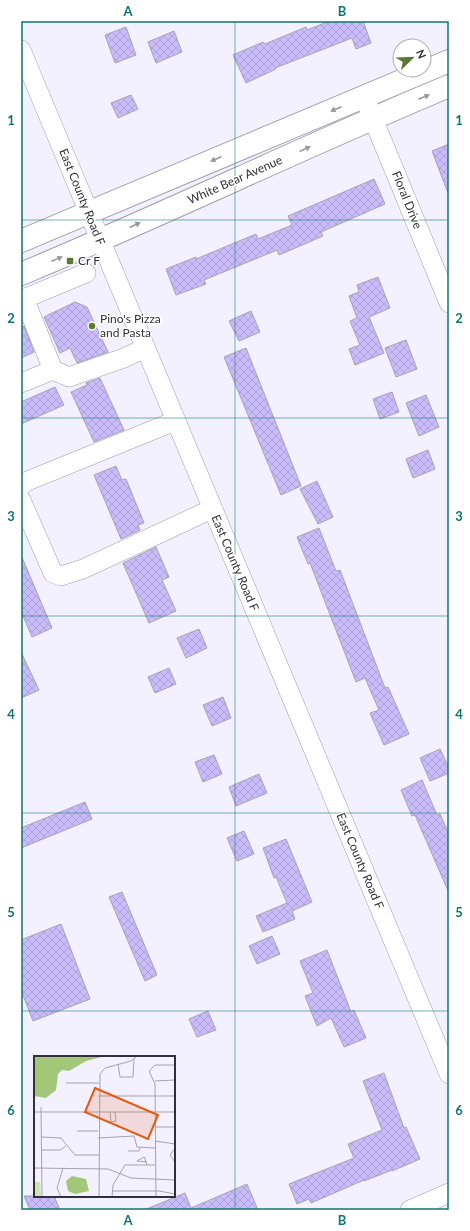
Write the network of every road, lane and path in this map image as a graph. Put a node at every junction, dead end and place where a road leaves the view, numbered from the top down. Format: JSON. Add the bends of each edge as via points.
{"nodes":[{"id":1,"x":21,"y":50,"type":"edge"},
{"id":2,"x":449,"y":61,"type":"edge"},
{"id":3,"x":449,"y":86,"type":"edge"},
{"id":4,"x":364,"y":98,"type":"junction"},
{"id":5,"x":373,"y":118,"type":"junction"},
{"id":6,"x":88,"y":212,"type":"junction"},
{"id":7,"x":21,"y":241,"type":"edge"},
{"id":8,"x":100,"y":241,"type":"junction"},
{"id":9,"x":86,"y":273,"type":"dead end"},
{"id":10,"x":21,"y":274,"type":"edge"},
{"id":11,"x":23,"y":299,"type":"edge"},
{"id":12,"x":449,"y":303,"type":"edge"},
{"id":13,"x":145,"y":348,"type":"junction"},
{"id":14,"x":53,"y":370,"type":"junction"},
{"id":15,"x":21,"y":383,"type":"edge"},
{"id":16,"x":175,"y":421,"type":"junction"},
{"id":17,"x":21,"y":486,"type":"edge"},
{"id":18,"x":21,"y":500,"type":"edge"},
{"id":19,"x":212,"y":509,"type":"junction"},
{"id":20,"x":449,"y":1074,"type":"edge"},
{"id":21,"x":449,"y":1194,"type":"edge"},
{"id":22,"x":410,"y":1210,"type":"edge"}],
"edges":[{"from":1,"to":6,"type":"street","name":"East County Road F"},
{"from":2,"to":4,"type":"main road"},
{"from":5,"to":3,"type":"main road","name":"White Bear Avenue","one_way":true},
{"from":4,"to":5,"type":"street","name":"Floral Drive"},
{"from":4,"to":6,"type":"main road","one_way":true},
{"from":8,"to":5,"type":"main road","name":"White Bear Avenue","one_way":true},
{"from":5,"to":12,"type":"street","name":"Floral Drive"},
{"from":6,"to":7,"type":"main road"},
{"from":6,"to":8,"type":"street","name":"East County Road F"},
{"from":10,"to":8,"type":"main road","name":"White Bear Avenue","one_way":true},
{"from":8,"to":13,"type":"street","name":"East County Road F"},
{"from":9,"to":11,"type":"street"},
{"from":11,"to":14,"type":"street"},
{"from":13,"to":14,"type":"street","via":[[69,377]]},
{"from":13,"to":16,"type":"street","name":"East County Road F"},
{"from":14,"to":15,"type":"street"},
{"from":16,"to":17,"type":"street","via":[[25,482]]},
{"from":16,"to":19,"type":"street","name":"East County Road F"},
{"from":18,"to":19,"type":"street","via":[[53,573],[61,576],[84,569]]},
{"from":19,"to":20,"type":"street","name":"East County Road F"},
{"from":21,"to":22,"type":"street"}]}
